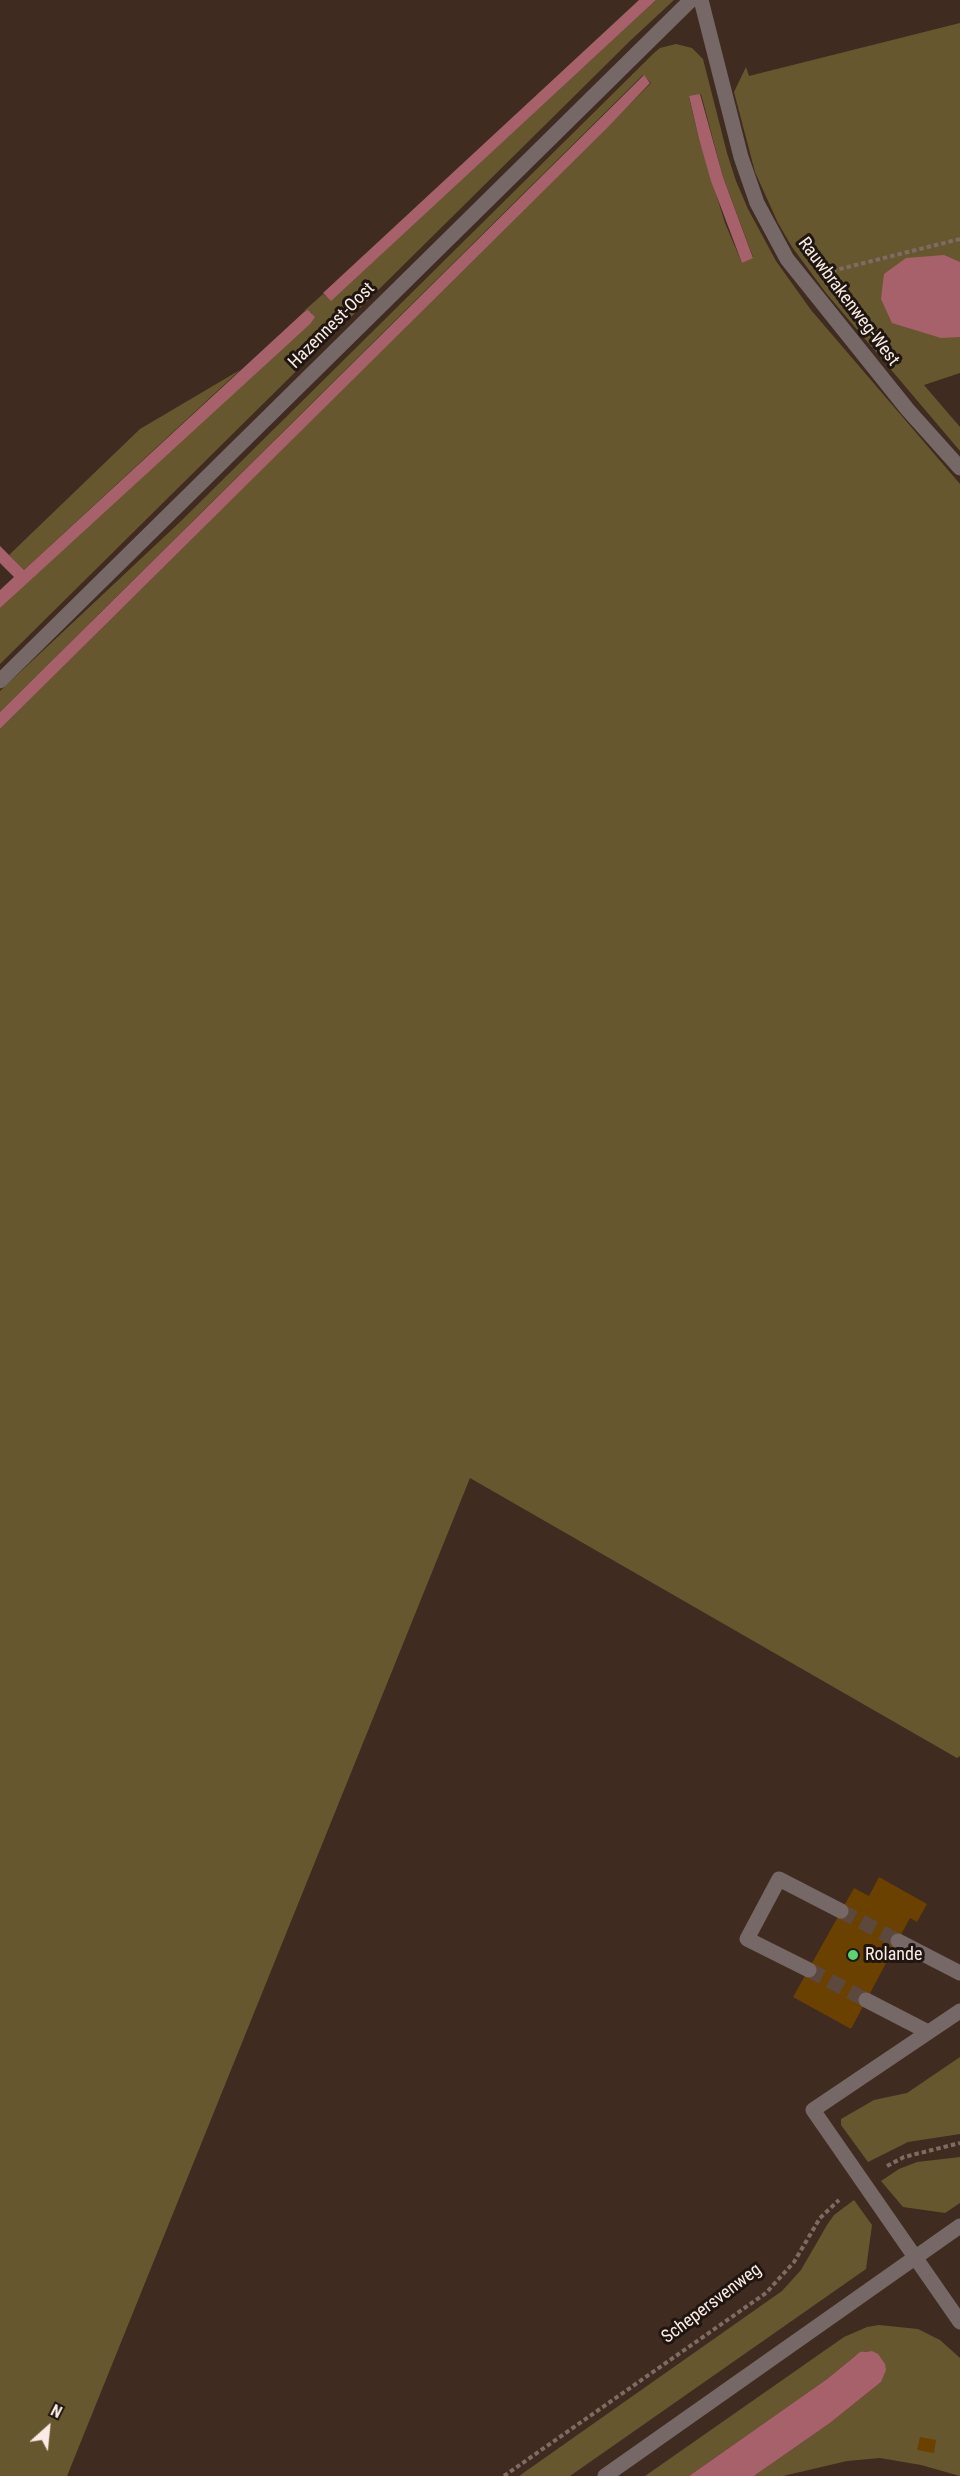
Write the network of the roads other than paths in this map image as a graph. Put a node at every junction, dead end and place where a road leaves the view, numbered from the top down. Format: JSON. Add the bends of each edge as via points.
{"nodes":[{"id":1,"x":691,"y":0,"type":"edge"},
{"id":2,"x":701,"y":0,"type":"edge"},
{"id":3,"x":960,"y":468,"type":"edge"},
{"id":4,"x":0,"y":681,"type":"edge"},
{"id":5,"x":841,"y":1911,"type":"tunnel mouth"},
{"id":6,"x":898,"y":1941,"type":"tunnel mouth"},
{"id":7,"x":809,"y":1970,"type":"tunnel mouth"},
{"id":8,"x":960,"y":1973,"type":"edge"},
{"id":9,"x":866,"y":2000,"type":"tunnel mouth"},
{"id":10,"x":960,"y":2011,"type":"edge"},
{"id":11,"x":928,"y":2032,"type":"junction"},
{"id":12,"x":960,"y":2226,"type":"edge"},
{"id":13,"x":915,"y":2257,"type":"junction"},
{"id":14,"x":960,"y":2322,"type":"edge"},
{"id":15,"x":605,"y":2476,"type":"edge"}],
"edges":[{"from":1,"to":4,"type":"street","name":"Hazennest-Oost"},
{"from":2,"to":3,"type":"street","name":"Rauwbrakenweg-West","via":[[744,166],[757,202],[787,259],[908,410]]},
{"from":5,"to":7,"type":"street","via":[[779,1879],[747,1938]]},
{"from":6,"to":8,"type":"street"},
{"from":9,"to":11,"type":"street"},
{"from":10,"to":11,"type":"street"},
{"from":11,"to":13,"type":"street","via":[[813,2110]]},
{"from":12,"to":13,"type":"street"},
{"from":13,"to":14,"type":"street"},
{"from":13,"to":15,"type":"street"}]}
